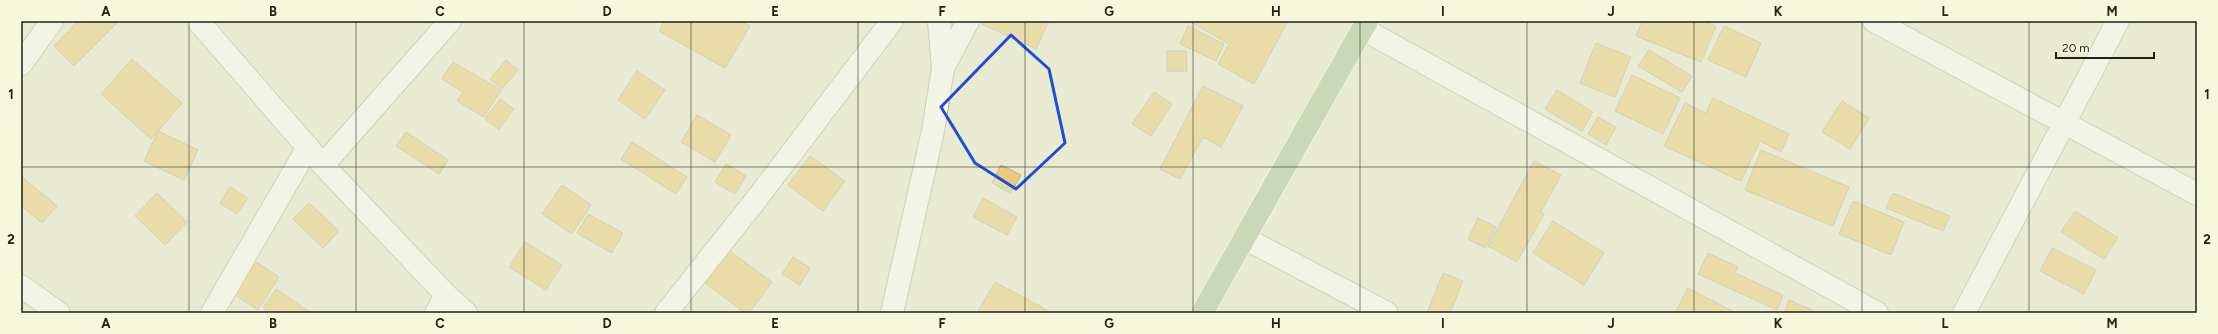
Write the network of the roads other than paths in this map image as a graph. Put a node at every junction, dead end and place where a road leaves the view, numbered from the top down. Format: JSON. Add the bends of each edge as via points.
{"nodes":[{"id":1,"x":52,"y":21,"type":"edge"},
{"id":2,"x":198,"y":21,"type":"edge"},
{"id":3,"x":450,"y":21,"type":"edge"},
{"id":4,"x":892,"y":21,"type":"edge"},
{"id":5,"x":939,"y":21,"type":"edge"},
{"id":6,"x":968,"y":21,"type":"edge"},
{"id":7,"x":1874,"y":21,"type":"edge"},
{"id":8,"x":2118,"y":21,"type":"edge"},
{"id":9,"x":1365,"y":25,"type":"edge"},
{"id":10,"x":21,"y":64,"type":"edge"},
{"id":11,"x":943,"y":68,"type":"junction"},
{"id":12,"x":2064,"y":123,"type":"junction"},
{"id":13,"x":308,"y":148,"type":"junction"},
{"id":14,"x":323,"y":164,"type":"junction"},
{"id":15,"x":2197,"y":194,"type":"edge"},
{"id":16,"x":1244,"y":238,"type":"junction"},
{"id":17,"x":21,"y":286,"type":"edge"},
{"id":18,"x":441,"y":304,"type":"edge"},
{"id":19,"x":60,"y":313,"type":"edge"},
{"id":20,"x":212,"y":313,"type":"edge"},
{"id":21,"x":466,"y":313,"type":"edge"},
{"id":22,"x":666,"y":313,"type":"edge"},
{"id":23,"x":892,"y":313,"type":"edge"},
{"id":24,"x":1202,"y":313,"type":"edge"},
{"id":25,"x":1387,"y":313,"type":"edge"},
{"id":26,"x":1877,"y":313,"type":"edge"},
{"id":27,"x":1964,"y":313,"type":"edge"}],
"edges":[{"from":1,"to":10,"type":"street"},
{"from":2,"to":13,"type":"street"},
{"from":3,"to":14,"type":"street"},
{"from":4,"to":22,"type":"street"},
{"from":5,"to":11,"type":"street"},
{"from":6,"to":11,"type":"street"},
{"from":7,"to":12,"type":"street"},
{"from":8,"to":12,"type":"street"},
{"from":9,"to":16,"type":"main road"},
{"from":9,"to":26,"type":"street"},
{"from":11,"to":23,"type":"street","via":[[933,131]]},
{"from":12,"to":15,"type":"street"},
{"from":12,"to":27,"type":"street"},
{"from":13,"to":14,"type":"street"},
{"from":13,"to":20,"type":"street"},
{"from":14,"to":18,"type":"street"},
{"from":16,"to":24,"type":"main road"},
{"from":16,"to":25,"type":"street"},
{"from":17,"to":19,"type":"street"},
{"from":18,"to":21,"type":"street"}]}
